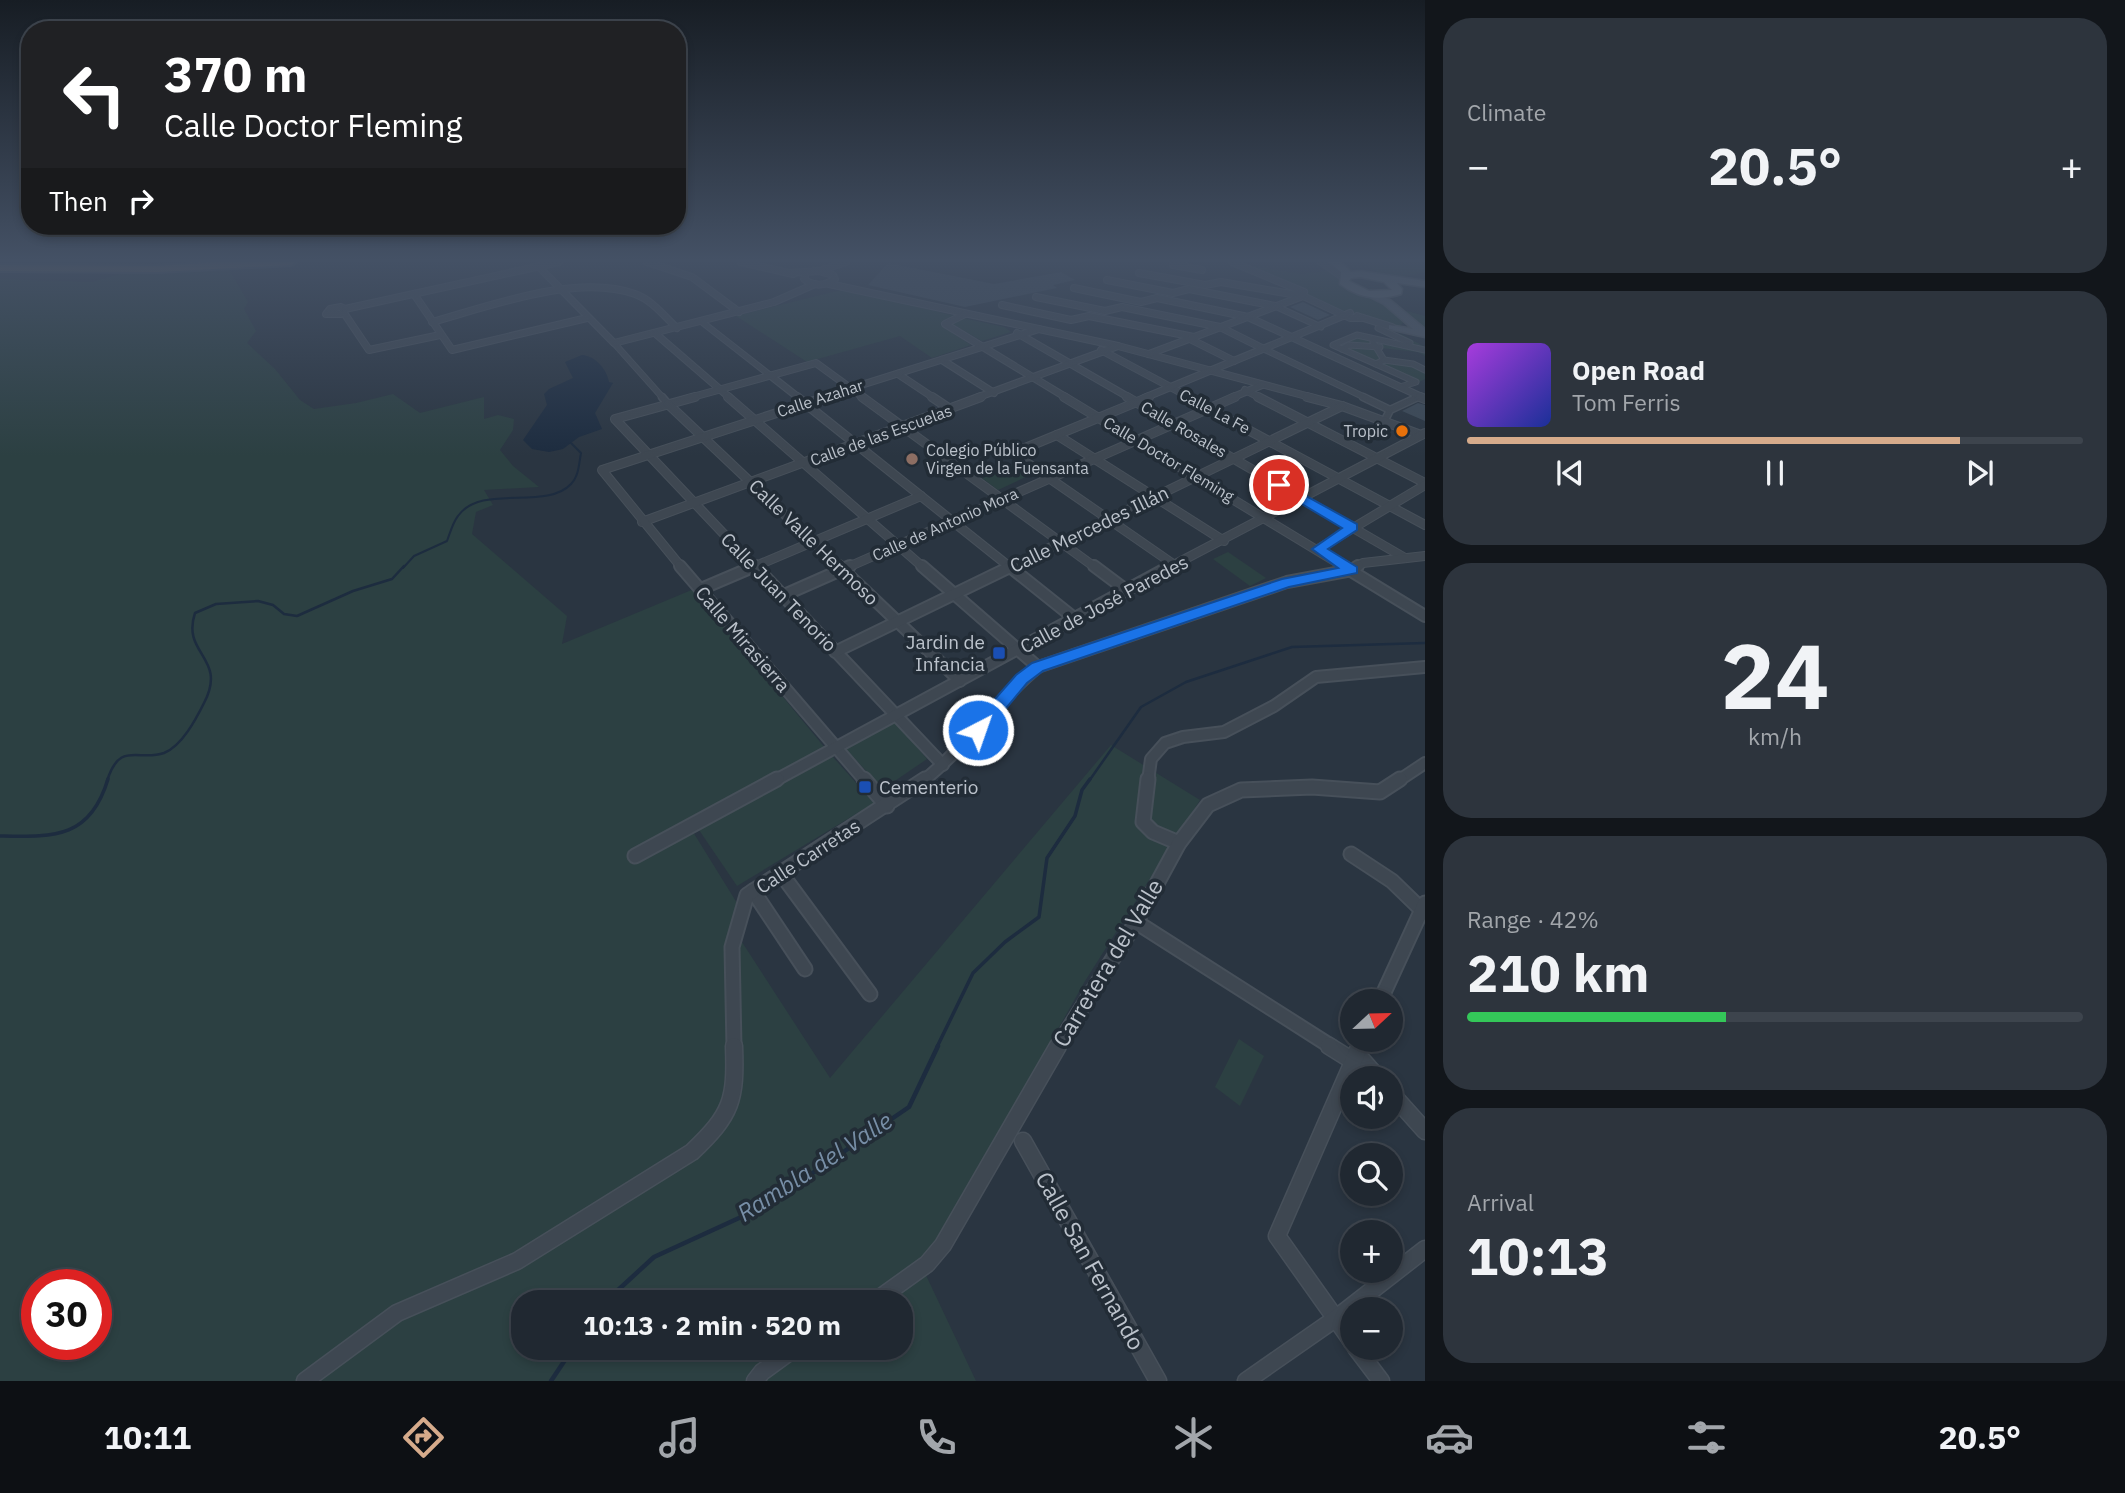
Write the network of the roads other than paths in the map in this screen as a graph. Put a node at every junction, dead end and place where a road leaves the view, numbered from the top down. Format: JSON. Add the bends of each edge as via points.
{"nodes":[{"id":1,"x":354,"y":326,"type":"edge"},
{"id":2,"x":435,"y":326,"type":"edge"},
{"id":3,"x":552,"y":326,"type":"edge"},
{"id":4,"x":596,"y":326,"type":"edge"},
{"id":5,"x":683,"y":326,"type":"edge"},
{"id":6,"x":708,"y":326,"type":"edge"},
{"id":7,"x":950,"y":326,"type":"edge"},
{"id":8,"x":1007,"y":326,"type":"edge"},
{"id":9,"x":1026,"y":326,"type":"edge"},
{"id":10,"x":1137,"y":326,"type":"edge"},
{"id":11,"x":1268,"y":326,"type":"edge"},
{"id":12,"x":1410,"y":326,"type":"edge"},
{"id":13,"x":1220,"y":327,"type":"joint"},
{"id":14,"x":1321,"y":327,"type":"edge"},
{"id":15,"x":1392,"y":327,"type":"edge"},
{"id":16,"x":677,"y":328,"type":"joint"},
{"id":17,"x":1378,"y":328,"type":"dead end"},
{"id":18,"x":1039,"y":329,"type":"junction"},
{"id":19,"x":440,"y":334,"type":"junction"},
{"id":20,"x":656,"y":334,"type":"junction"},
{"id":21,"x":1020,"y":335,"type":"junction"},
{"id":22,"x":1079,"y":338,"type":"junction"},
{"id":23,"x":1192,"y":338,"type":"junction"},
{"id":24,"x":1293,"y":338,"type":"junction"},
{"id":25,"x":1423,"y":341,"type":"edge"},
{"id":26,"x":614,"y":343,"type":"junction"},
{"id":27,"x":1374,"y":344,"type":"junction"},
{"id":28,"x":984,"y":346,"type":"junction"},
{"id":29,"x":1118,"y":346,"type":"junction"},
{"id":30,"x":1264,"y":349,"type":"junction"},
{"id":31,"x":1342,"y":349,"type":"junction"},
{"id":32,"x":1104,"y":352,"type":"junction"},
{"id":33,"x":1149,"y":354,"type":"junction"},
{"id":34,"x":942,"y":360,"type":"junction"},
{"id":35,"x":1384,"y":360,"type":"junction"},
{"id":36,"x":1234,"y":361,"type":"junction"},
{"id":37,"x":1072,"y":364,"type":"junction"},
{"id":38,"x":1376,"y":364,"type":"junction"},
{"id":39,"x":1425,"y":370,"type":"edge"},
{"id":40,"x":1208,"y":371,"type":"junction"},
{"id":41,"x":898,"y":374,"type":"junction"},
{"id":42,"x":771,"y":376,"type":"junction"},
{"id":43,"x":1035,"y":378,"type":"junction"},
{"id":44,"x":1425,"y":379,"type":"edge"},
{"id":45,"x":1416,"y":382,"type":"junction"},
{"id":46,"x":1262,"y":386,"type":"junction"},
{"id":47,"x":1170,"y":387,"type":"junction"},
{"id":48,"x":1401,"y":387,"type":"junction"},
{"id":49,"x":852,"y":388,"type":"junction"},
{"id":50,"x":720,"y":390,"type":"junction"},
{"id":51,"x":1248,"y":392,"type":"junction"},
{"id":52,"x":993,"y":393,"type":"junction"},
{"id":53,"x":1422,"y":398,"type":"edge"},
{"id":54,"x":1136,"y":401,"type":"junction"},
{"id":55,"x":805,"y":403,"type":"junction"},
{"id":56,"x":668,"y":404,"type":"junction"},
{"id":57,"x":1342,"y":407,"type":"junction"},
{"id":58,"x":1210,"y":408,"type":"junction"},
{"id":59,"x":950,"y":409,"type":"junction"},
{"id":60,"x":1390,"y":410,"type":"junction"},
{"id":61,"x":1099,"y":417,"type":"junction"},
{"id":62,"x":754,"y":419,"type":"junction"},
{"id":63,"x":1385,"y":420,"type":"junction"},
{"id":64,"x":1308,"y":423,"type":"junction"},
{"id":65,"x":1175,"y":424,"type":"junction"},
{"id":66,"x":903,"y":427,"type":"junction"},
{"id":67,"x":1423,"y":434,"type":"edge"},
{"id":68,"x":1057,"y":435,"type":"junction"},
{"id":69,"x":702,"y":436,"type":"junction"},
{"id":70,"x":1138,"y":440,"type":"junction"},
{"id":71,"x":1270,"y":441,"type":"junction"},
{"id":72,"x":856,"y":444,"type":"junction"},
{"id":73,"x":648,"y":453,"type":"junction"},
{"id":74,"x":1377,"y":458,"type":"junction"},
{"id":75,"x":1095,"y":459,"type":"junction"},
{"id":76,"x":1234,"y":459,"type":"junction"},
{"id":77,"x":804,"y":464,"type":"junction"},
{"id":78,"x":602,"y":470,"type":"joint"},
{"id":79,"x":1198,"y":476,"type":"junction"},
{"id":80,"x":1050,"y":478,"type":"junction"},
{"id":81,"x":1339,"y":478,"type":"junction"},
{"id":82,"x":751,"y":483,"type":"junction"},
{"id":83,"x":1425,"y":484,"type":"edge"},
{"id":84,"x":921,"y":496,"type":"junction"},
{"id":85,"x":1155,"y":497,"type":"junction"},
{"id":86,"x":1302,"y":498,"type":"junction"},
{"id":87,"x":1002,"y":499,"type":"junction"},
{"id":88,"x":693,"y":503,"type":"junction"},
{"id":89,"x":1391,"y":506,"type":"junction"},
{"id":90,"x":1266,"y":518,"type":"junction"},
{"id":91,"x":867,"y":519,"type":"junction"},
{"id":92,"x":1109,"y":519,"type":"junction"},
{"id":93,"x":953,"y":521,"type":"junction"},
{"id":94,"x":642,"y":522,"type":"junction"},
{"id":95,"x":1425,"y":524,"type":"edge"},
{"id":96,"x":1352,"y":527,"type":"junction"},
{"id":97,"x":813,"y":541,"type":"junction"},
{"id":98,"x":1224,"y":541,"type":"junction"},
{"id":99,"x":1061,"y":543,"type":"junction"},
{"id":100,"x":898,"y":545,"type":"junction"},
{"id":101,"x":1318,"y":549,"type":"junction"},
{"id":102,"x":1425,"y":556,"type":"edge"},
{"id":103,"x":1405,"y":558,"type":"junction"},
{"id":104,"x":754,"y":566,"type":"junction"},
{"id":105,"x":1176,"y":566,"type":"junction"},
{"id":106,"x":1010,"y":567,"type":"junction"},
{"id":107,"x":842,"y":569,"type":"junction"},
{"id":108,"x":1352,"y":570,"type":"junction"},
{"id":109,"x":701,"y":589,"type":"junction"},
{"id":110,"x":1126,"y":590,"type":"junction"},
{"id":111,"x":955,"y":594,"type":"junction"},
{"id":112,"x":782,"y":596,"type":"junction"},
{"id":113,"x":1425,"y":616,"type":"edge"},
{"id":114,"x":1074,"y":618,"type":"junction"},
{"id":115,"x":897,"y":622,"type":"junction"},
{"id":116,"x":1018,"y":649,"type":"junction"},
{"id":117,"x":835,"y":652,"type":"junction"},
{"id":118,"x":1038,"y":667,"type":"junction"},
{"id":119,"x":1425,"y":667,"type":"edge"},
{"id":120,"x":960,"y":681,"type":"junction"},
{"id":121,"x":895,"y":715,"type":"junction"},
{"id":122,"x":836,"y":747,"type":"junction"},
{"id":123,"x":943,"y":765,"type":"junction"},
{"id":124,"x":1424,"y":766,"type":"edge"},
{"id":125,"x":887,"y":806,"type":"junction"},
{"id":126,"x":1179,"y":843,"type":"junction"},
{"id":127,"x":1351,"y":854,"type":"dead end"},
{"id":128,"x":635,"y":856,"type":"dead end"},
{"id":129,"x":780,"y":872,"type":"junction"},
{"id":130,"x":753,"y":891,"type":"junction"},
{"id":131,"x":1424,"y":909,"type":"edge"},
{"id":132,"x":1136,"y":922,"type":"junction"},
{"id":133,"x":805,"y":969,"type":"dead end"},
{"id":134,"x":1386,"y":989,"type":"edge"},
{"id":135,"x":870,"y":994,"type":"dead end"},
{"id":136,"x":1340,"y":1041,"type":"edge"},
{"id":137,"x":1357,"y":1052,"type":"edge"},
{"id":138,"x":1358,"y":1052,"type":"edge"},
{"id":139,"x":1369,"y":1066,"type":"edge"},
{"id":140,"x":1403,"y":1106,"type":"edge"},
{"id":141,"x":1425,"y":1130,"type":"edge"},
{"id":142,"x":1023,"y":1141,"type":"dead end"},
{"id":143,"x":1425,"y":1249,"type":"edge"},
{"id":144,"x":891,"y":1290,"type":"edge"},
{"id":145,"x":1335,"y":1319,"type":"junction"},
{"id":146,"x":1340,"y":1326,"type":"edge"},
{"id":147,"x":778,"y":1360,"type":"edge"},
{"id":148,"x":1365,"y":1360,"type":"edge"},
{"id":149,"x":305,"y":1381,"type":"edge"},
{"id":150,"x":755,"y":1381,"type":"edge"},
{"id":151,"x":1158,"y":1381,"type":"edge"},
{"id":152,"x":1246,"y":1381,"type":"edge"},
{"id":153,"x":1381,"y":1381,"type":"edge"}],
"edges":[{"from":1,"to":19,"type":"street","via":[[369,350]]},
{"from":2,"to":19,"type":"street"},
{"from":3,"to":19,"type":"street","via":[[456,350]]},
{"from":4,"to":26,"type":"street"},
{"from":5,"to":16,"type":"street"},
{"from":6,"to":42,"type":"street"},
{"from":7,"to":28,"type":"street","name":"Calle Doctor Fleming"},
{"from":8,"to":21,"type":"street","name":"Calle Rosales"},
{"from":9,"to":18,"type":"street"},
{"from":10,"to":23,"type":"street"},
{"from":11,"to":24,"type":"street"},
{"from":12,"to":25,"type":"main road"},
{"from":13,"to":23,"type":"street"},
{"from":13,"to":30,"type":"street"},
{"from":14,"to":24,"type":"street"},
{"from":15,"to":25,"type":"main road"},
{"from":16,"to":20,"type":"street"},
{"from":17,"to":25,"type":"street"},
{"from":18,"to":21,"type":"street","name":"Calle Azahar"},
{"from":18,"to":22,"type":"street"},
{"from":20,"to":26,"type":"street"},
{"from":20,"to":50,"type":"street"},
{"from":21,"to":28,"type":"street","name":"Calle Azahar"},
{"from":21,"to":37,"type":"street","name":"Calle Rosales"},
{"from":22,"to":29,"type":"street"},
{"from":22,"to":32,"type":"street","name":"Calle La Fe"},
{"from":23,"to":33,"type":"street"},
{"from":23,"to":36,"type":"street"},
{"from":24,"to":30,"type":"street"},
{"from":24,"to":48,"type":"street"},
{"from":25,"to":27,"type":"street"},
{"from":26,"to":56,"type":"street"},
{"from":27,"to":31,"type":"street"},
{"from":27,"to":31,"type":"street","via":[[1357,335],[1333,345]]},
{"from":27,"to":35,"type":"street"},
{"from":28,"to":34,"type":"street","name":"Calle Azahar"},
{"from":28,"to":43,"type":"street","name":"Calle Doctor Fleming"},
{"from":29,"to":32,"type":"street","name":"Calle de las Escuelas"},
{"from":29,"to":33,"type":"street"},
{"from":30,"to":36,"type":"street"},
{"from":30,"to":60,"type":"street"},
{"from":31,"to":38,"type":"street"},
{"from":32,"to":37,"type":"street","name":"Calle de las Escuelas"},
{"from":32,"to":47,"type":"street","name":"Calle La Fe"},
{"from":33,"to":40,"type":"street"},
{"from":34,"to":41,"type":"street","name":"Calle Azahar"},
{"from":34,"to":52,"type":"street"},
{"from":35,"to":38,"type":"street"},
{"from":35,"to":39,"type":"street"},
{"from":36,"to":40,"type":"street"},
{"from":37,"to":43,"type":"street","name":"Calle de las Escuelas"},
{"from":37,"to":54,"type":"street","name":"Calle Rosales"},
{"from":38,"to":45,"type":"street"},
{"from":40,"to":46,"type":"street"},
{"from":40,"to":47,"type":"street"},
{"from":40,"to":51,"type":"street"},
{"from":41,"to":49,"type":"street","name":"Calle Azahar"},
{"from":41,"to":59,"type":"street"},
{"from":42,"to":49,"type":"street","via":[[816,363]]},
{"from":42,"to":50,"type":"street"},
{"from":42,"to":55,"type":"street"},
{"from":43,"to":52,"type":"street","name":"Calle de las Escuelas"},
{"from":43,"to":61,"type":"street","name":"Calle Doctor Fleming"},
{"from":44,"to":45,"type":"street"},
{"from":45,"to":48,"type":"street"},
{"from":46,"to":51,"type":"street","name":"Calle de Antonio Mora"},
{"from":46,"to":57,"type":"street"},
{"from":47,"to":54,"type":"street"},
{"from":47,"to":58,"type":"street","name":"Calle La Fe"},
{"from":48,"to":53,"type":"street"},
{"from":49,"to":55,"type":"street","name":"Calle Azahar"},
{"from":49,"to":66,"type":"street"},
{"from":50,"to":56,"type":"street"},
{"from":50,"to":62,"type":"street"},
{"from":51,"to":58,"type":"street","name":"Calle de Antonio Mora"},
{"from":51,"to":64,"type":"street"},
{"from":52,"to":59,"type":"street","name":"Calle de las Escuelas"},
{"from":53,"to":60,"type":"street"},
{"from":54,"to":61,"type":"street"},
{"from":54,"to":65,"type":"street","name":"Calle Rosales"},
{"from":55,"to":62,"type":"street","name":"Calle Azahar"},
{"from":55,"to":72,"type":"street"},
{"from":56,"to":69,"type":"street","name":"Calle Valle Hermoso"},
{"from":56,"to":73,"type":"street","name":"Calle Juan Tenorio","via":[[615,419]]},
{"from":57,"to":63,"type":"street"},
{"from":57,"to":64,"type":"street","name":"Calle Mercedes Illán"},
{"from":58,"to":65,"type":"street","name":"Calle de Antonio Mora"},
{"from":58,"to":71,"type":"street","name":"Calle La Fe"},
{"from":59,"to":66,"type":"street","name":"Calle de las Escuelas"},
{"from":60,"to":63,"type":"street"},
{"from":61,"to":68,"type":"street"},
{"from":61,"to":70,"type":"street","name":"Calle Doctor Fleming"},
{"from":62,"to":69,"type":"street","name":"Calle Azahar"},
{"from":62,"to":77,"type":"street"},
{"from":63,"to":67,"type":"street"},
{"from":64,"to":71,"type":"street","name":"Calle Mercedes Illán"},
{"from":64,"to":74,"type":"street"},
{"from":65,"to":70,"type":"street","name":"Calle de Antonio Mora"},
{"from":65,"to":76,"type":"street","name":"Calle Rosales"},
{"from":66,"to":72,"type":"street","name":"Calle de las Escuelas"},
{"from":66,"to":87,"type":"street"},
{"from":67,"to":74,"type":"street","name":"Calle de José Paredes"},
{"from":68,"to":75,"type":"street"},
{"from":68,"to":80,"type":"street","via":[[1013,453]]},
{"from":69,"to":73,"type":"street","name":"Calle Azahar"},
{"from":69,"to":82,"type":"street","name":"Calle Valle Hermoso"},
{"from":70,"to":75,"type":"street","name":"Calle de Antonio Mora"},
{"from":70,"to":79,"type":"street","name":"Calle Doctor Fleming"},
{"from":71,"to":76,"type":"street","name":"Calle Mercedes Illán"},
{"from":71,"to":81,"type":"street","name":"Calle La Fe"},
{"from":72,"to":77,"type":"street","name":"Calle de las Escuelas"},
{"from":72,"to":84,"type":"street"},
{"from":73,"to":78,"type":"street","name":"Calle Azahar"},
{"from":73,"to":88,"type":"street","name":"Calle Juan Tenorio"},
{"from":74,"to":81,"type":"street","name":"Calle de José Paredes"},
{"from":74,"to":83,"type":"street"},
{"from":75,"to":80,"type":"street","name":"Calle de Antonio Mora"},
{"from":75,"to":85,"type":"street"},
{"from":76,"to":79,"type":"street","name":"Calle Mercedes Illán"},
{"from":76,"to":86,"type":"street","name":"Calle Rosales"},
{"from":77,"to":82,"type":"street","name":"Calle de las Escuelas"},
{"from":77,"to":91,"type":"street"},
{"from":78,"to":94,"type":"street","name":"Calle Mirasierra"},
{"from":79,"to":85,"type":"street","name":"Calle Mercedes Illán"},
{"from":79,"to":90,"type":"street","name":"Calle Doctor Fleming"},
{"from":80,"to":87,"type":"street","name":"Calle de Antonio Mora"},
{"from":80,"to":92,"type":"street"},
{"from":81,"to":86,"type":"street","name":"Calle de José Paredes"},
{"from":81,"to":89,"type":"street","name":"Calle La Fe"},
{"from":82,"to":88,"type":"street","name":"Calle de las Escuelas"},
{"from":82,"to":97,"type":"street","name":"Calle Valle Hermoso"},
{"from":83,"to":89,"type":"street"},
{"from":84,"to":91,"type":"street"},
{"from":84,"to":93,"type":"street"},
{"from":85,"to":92,"type":"street","name":"Calle Mercedes Illán"},
{"from":85,"to":98,"type":"street"},
{"from":86,"to":90,"type":"street","name":"Calle de José Paredes"},
{"from":86,"to":96,"type":"street","name":"Calle Rosales"},
{"from":87,"to":93,"type":"street","name":"Calle de Antonio Mora"},
{"from":87,"to":99,"type":"street"},
{"from":88,"to":94,"type":"street","name":"Calle de las Escuelas"},
{"from":88,"to":104,"type":"street","name":"Calle Juan Tenorio"},
{"from":89,"to":95,"type":"street","name":"Calle La Fe"},
{"from":89,"to":96,"type":"street"},
{"from":90,"to":98,"type":"street","name":"Calle de José Paredes"},
{"from":90,"to":101,"type":"street","name":"Calle Doctor Fleming"},
{"from":91,"to":97,"type":"street"},
{"from":91,"to":100,"type":"street"},
{"from":92,"to":99,"type":"street","name":"Calle Mercedes Illán"},
{"from":92,"to":105,"type":"street"},
{"from":93,"to":100,"type":"street","name":"Calle de Antonio Mora"},
{"from":93,"to":106,"type":"street"},
{"from":94,"to":109,"type":"street","name":"Calle Mirasierra"},
{"from":96,"to":101,"type":"street"},
{"from":96,"to":103,"type":"street","name":"Calle Rosales"},
{"from":97,"to":104,"type":"street"},
{"from":97,"to":107,"type":"street","name":"Calle Valle Hermoso"},
{"from":98,"to":105,"type":"street","name":"Calle de José Paredes"},
{"from":99,"to":106,"type":"street","name":"Calle Mercedes Illán"},
{"from":99,"to":110,"type":"street"},
{"from":100,"to":107,"type":"street","name":"Calle de Antonio Mora"},
{"from":100,"to":111,"type":"street"},
{"from":101,"to":108,"type":"street","name":"Calle Doctor Fleming"},
{"from":102,"to":103,"type":"street","name":"Calle Carretas"},
{"from":103,"to":108,"type":"street","name":"Calle Carretas","via":[[1363,563]]},
{"from":104,"to":109,"type":"street"},
{"from":104,"to":112,"type":"street","name":"Calle Juan Tenorio"},
{"from":105,"to":110,"type":"street","name":"Calle de José Paredes"},
{"from":106,"to":111,"type":"street","name":"Calle Mercedes Illán"},
{"from":106,"to":114,"type":"street"},
{"from":107,"to":112,"type":"street","name":"Calle de Antonio Mora"},
{"from":107,"to":115,"type":"street","name":"Calle Valle Hermoso"},
{"from":108,"to":113,"type":"street","name":"Calle Doctor Fleming"},
{"from":108,"to":118,"type":"street","name":"Calle Carretas","via":[[1287,582]]},
{"from":109,"to":122,"type":"street","name":"Calle Mirasierra"},
{"from":110,"to":114,"type":"street","name":"Calle de José Paredes"},
{"from":111,"to":115,"type":"street","name":"Calle Mercedes Illán"},
{"from":111,"to":116,"type":"street"},
{"from":112,"to":117,"type":"street","name":"Calle Juan Tenorio"},
{"from":114,"to":116,"type":"street","name":"Calle de José Paredes"},
{"from":115,"to":117,"type":"street","name":"Calle Mercedes Illán"},
{"from":115,"to":120,"type":"street","name":"Calle Valle Hermoso"},
{"from":116,"to":118,"type":"street"},
{"from":116,"to":120,"type":"street","name":"Calle de José Paredes"},
{"from":117,"to":121,"type":"street","name":"Calle Juan Tenorio"},
{"from":118,"to":123,"type":"street","name":"Calle Carretas"},
{"from":119,"to":126,"type":"street","via":[[1316,677],[1224,732],[1165,743],[1151,759],[1143,822],[1153,832]]},
{"from":120,"to":121,"type":"street","name":"Calle de José Paredes"},
{"from":121,"to":122,"type":"street","name":"Calle de José Paredes"},
{"from":121,"to":123,"type":"street","name":"Calle Juan Tenorio"},
{"from":122,"to":125,"type":"street","name":"Calle Mirasierra"},
{"from":122,"to":128,"type":"street","name":"Calle de José Paredes"},
{"from":123,"to":125,"type":"street","name":"Calle Carretas"},
{"from":124,"to":126,"type":"street","name":"Carretera del Valle","via":[[1380,792],[1312,787],[1241,790],[1208,805]]},
{"from":125,"to":129,"type":"street","name":"Calle Carretas"},
{"from":126,"to":132,"type":"street","name":"Carretera del Valle"},
{"from":127,"to":131,"type":"street"},
{"from":129,"to":130,"type":"street","name":"Calle Carretas"},
{"from":129,"to":135,"type":"street"},
{"from":130,"to":133,"type":"street"},
{"from":130,"to":149,"type":"street","name":"Calle Carretas","via":[[747,895],[732,947],[735,1070],[732,1102],[716,1129],[692,1152],[517,1261],[397,1314]]},
{"from":131,"to":134,"type":"street"},
{"from":132,"to":136,"type":"street"},
{"from":132,"to":144,"type":"street","name":"Carretera del Valle","via":[[1047,1063],[943,1245],[927,1264]]},
{"from":137,"to":145,"type":"street","via":[[1277,1236]]},
{"from":138,"to":139,"type":"street"},
{"from":140,"to":141,"type":"street"},
{"from":142,"to":151,"type":"street","name":"Calle San Fernando"},
{"from":143,"to":145,"type":"street"},
{"from":145,"to":146,"type":"street"},
{"from":145,"to":152,"type":"street"},
{"from":147,"to":150,"type":"street"},
{"from":148,"to":153,"type":"street"}]}
